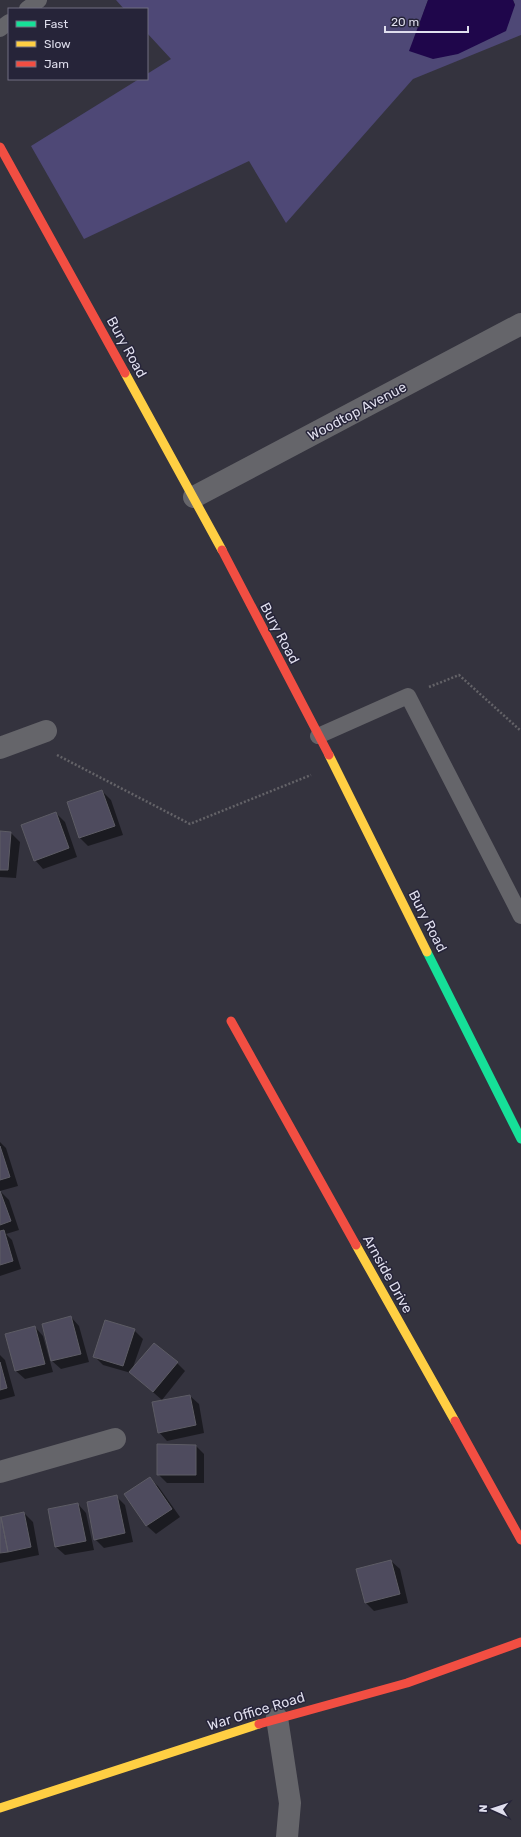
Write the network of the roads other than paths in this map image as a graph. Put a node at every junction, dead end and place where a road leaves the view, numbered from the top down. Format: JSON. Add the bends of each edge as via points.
{"nodes":[{"id":1,"x":39,"y":0,"type":"edge"},
{"id":2,"x":28,"y":8,"type":"edge"},
{"id":3,"x":0,"y":147,"type":"edge"},
{"id":4,"x":521,"y":324,"type":"edge"},
{"id":5,"x":194,"y":498,"type":"junction"},
{"id":6,"x":36,"y":735,"type":"road end"},
{"id":7,"x":318,"y":736,"type":"junction"},
{"id":8,"x":0,"y":748,"type":"edge"},
{"id":9,"x":521,"y":916,"type":"edge"},
{"id":10,"x":231,"y":1021,"type":"dead end"},
{"id":11,"x":521,"y":1138,"type":"edge"},
{"id":12,"x":115,"y":1439,"type":"dead end"},
{"id":13,"x":0,"y":1472,"type":"edge"},
{"id":14,"x":521,"y":1540,"type":"edge"},
{"id":15,"x":521,"y":1642,"type":"edge"},
{"id":16,"x":277,"y":1718,"type":"junction"},
{"id":17,"x":0,"y":1808,"type":"edge"},
{"id":18,"x":287,"y":1837,"type":"edge"}],
"edges":[{"from":1,"to":2,"type":"lane"},
{"from":3,"to":5,"type":"street","name":"Bury Road"},
{"from":4,"to":5,"type":"street","name":"Woodtop Avenue"},
{"from":5,"to":7,"type":"street","name":"Bury Road"},
{"from":6,"to":8,"type":"street"},
{"from":7,"to":9,"type":"lane","via":[[408,696]]},
{"from":7,"to":11,"type":"street","name":"Bury Road"},
{"from":10,"to":14,"type":"street","name":"Arnside Drive"},
{"from":12,"to":13,"type":"street"},
{"from":15,"to":16,"type":"street","name":"War Office Road","via":[[407,1683]]},
{"from":16,"to":17,"type":"street","name":"War Office Road"},
{"from":16,"to":18,"type":"street","via":[[290,1803]]}]}
